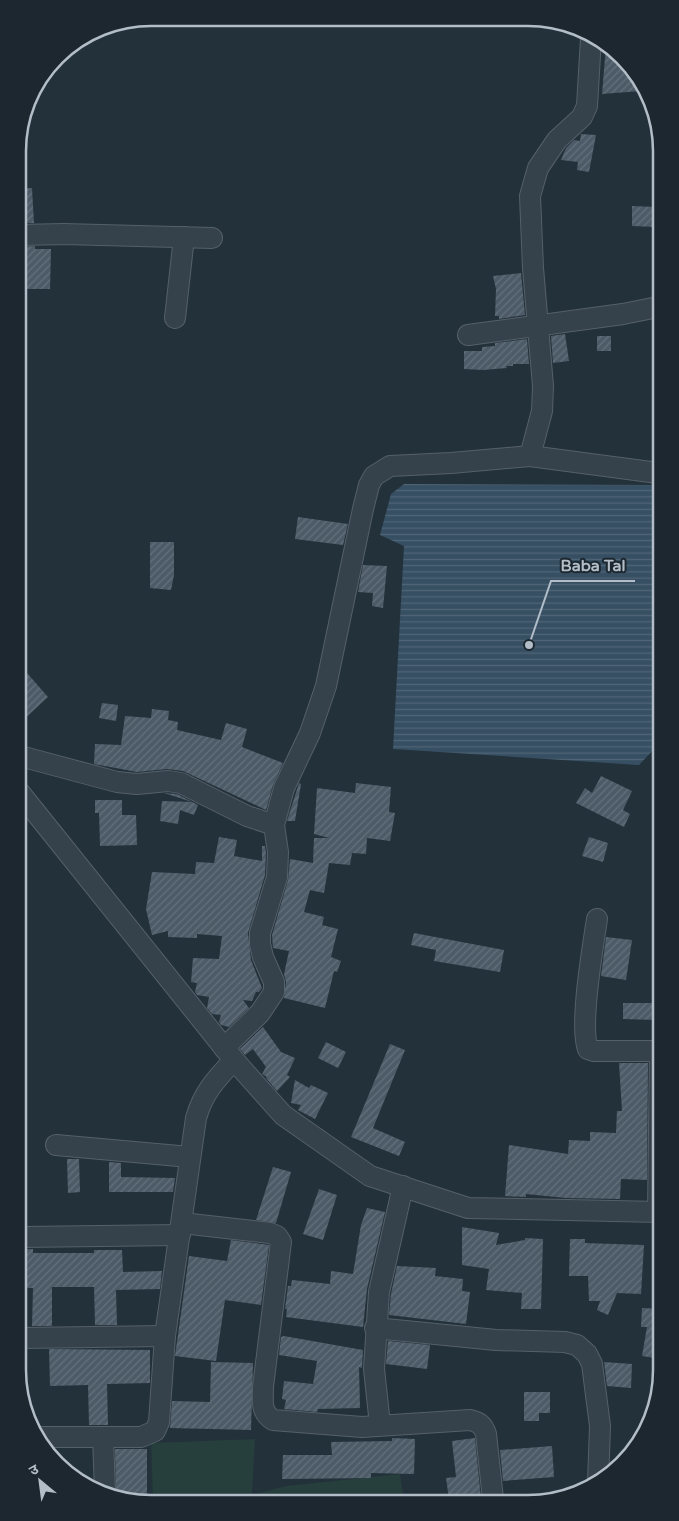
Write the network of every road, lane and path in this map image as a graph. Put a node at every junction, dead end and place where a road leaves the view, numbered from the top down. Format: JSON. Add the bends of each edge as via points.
{"nodes":[{"id":1,"x":591,"y":43,"type":"edge"},
{"id":2,"x":27,"y":236,"type":"edge"},
{"id":3,"x":184,"y":237,"type":"junction"},
{"id":4,"x":212,"y":238,"type":"dead end"},
{"id":5,"x":653,"y":308,"type":"edge"},
{"id":6,"x":175,"y":318,"type":"dead end"},
{"id":7,"x":538,"y":325,"type":"junction"},
{"id":8,"x":468,"y":335,"type":"dead end"},
{"id":9,"x":530,"y":456,"type":"junction"},
{"id":10,"x":653,"y":472,"type":"edge"},
{"id":11,"x":26,"y":758,"type":"edge"},
{"id":12,"x":26,"y":801,"type":"edge"},
{"id":13,"x":274,"y":824,"type":"junction"},
{"id":14,"x":597,"y":919,"type":"dead end"},
{"id":15,"x":652,"y":1051,"type":"edge"},
{"id":16,"x":229,"y":1054,"type":"junction"},
{"id":17,"x":56,"y":1144,"type":"dead end"},
{"id":18,"x":190,"y":1157,"type":"junction"},
{"id":19,"x":403,"y":1186,"type":"junction"},
{"id":20,"x":652,"y":1212,"type":"edge"},
{"id":21,"x":181,"y":1229,"type":"junction"},
{"id":22,"x":26,"y":1237,"type":"edge"},
{"id":23,"x":375,"y":1328,"type":"junction"},
{"id":24,"x":165,"y":1336,"type":"junction"},
{"id":25,"x":26,"y":1338,"type":"edge"},
{"id":26,"x":380,"y":1425,"type":"junction"},
{"id":27,"x":46,"y":1437,"type":"edge"},
{"id":28,"x":103,"y":1437,"type":"junction"},
{"id":29,"x":598,"y":1473,"type":"edge"},
{"id":30,"x":105,"y":1485,"type":"edge"},
{"id":31,"x":493,"y":1495,"type":"edge"}],
"edges":[{"from":1,"to":7,"type":"street","via":[[587,106],[576,124],[558,140],[532,182],[530,196]]},
{"from":2,"to":3,"type":"street"},
{"from":3,"to":4,"type":"street"},
{"from":3,"to":6,"type":"street"},
{"from":5,"to":7,"type":"street"},
{"from":7,"to":8,"type":"street"},
{"from":7,"to":9,"type":"street","via":[[542,411]]},
{"from":9,"to":10,"type":"street"},
{"from":9,"to":13,"type":"street","via":[[390,466],[374,476],[363,509],[326,686],[310,733],[284,788]]},
{"from":11,"to":13,"type":"street","via":[[116,782],[181,783],[247,816]]},
{"from":12,"to":16,"type":"street"},
{"from":13,"to":16,"type":"street","via":[[278,852],[276,877],[260,933],[263,957],[274,982],[274,992]]},
{"from":14,"to":15,"type":"street","via":[[587,990],[588,1049]]},
{"from":16,"to":18,"type":"street","via":[[201,1099]]},
{"from":16,"to":19,"type":"street","via":[[283,1115],[370,1176]]},
{"from":17,"to":18,"type":"street"},
{"from":18,"to":21,"type":"street"},
{"from":19,"to":20,"type":"street","via":[[468,1208]]},
{"from":19,"to":23,"type":"street","via":[[386,1254]]},
{"from":21,"to":22,"type":"street"},
{"from":21,"to":24,"type":"street"},
{"from":21,"to":26,"type":"street","via":[[270,1233],[281,1242],[263,1386],[266,1416],[272,1420],[362,1427]]},
{"from":23,"to":26,"type":"street","via":[[374,1369]]},
{"from":23,"to":29,"type":"street","via":[[577,1345],[592,1364],[600,1426]]},
{"from":24,"to":25,"type":"street"},
{"from":24,"to":28,"type":"street","via":[[159,1422],[155,1432],[142,1437]]},
{"from":26,"to":31,"type":"street","via":[[478,1422],[484,1426],[486,1434]]},
{"from":27,"to":28,"type":"street"},
{"from":28,"to":30,"type":"street"}]}
